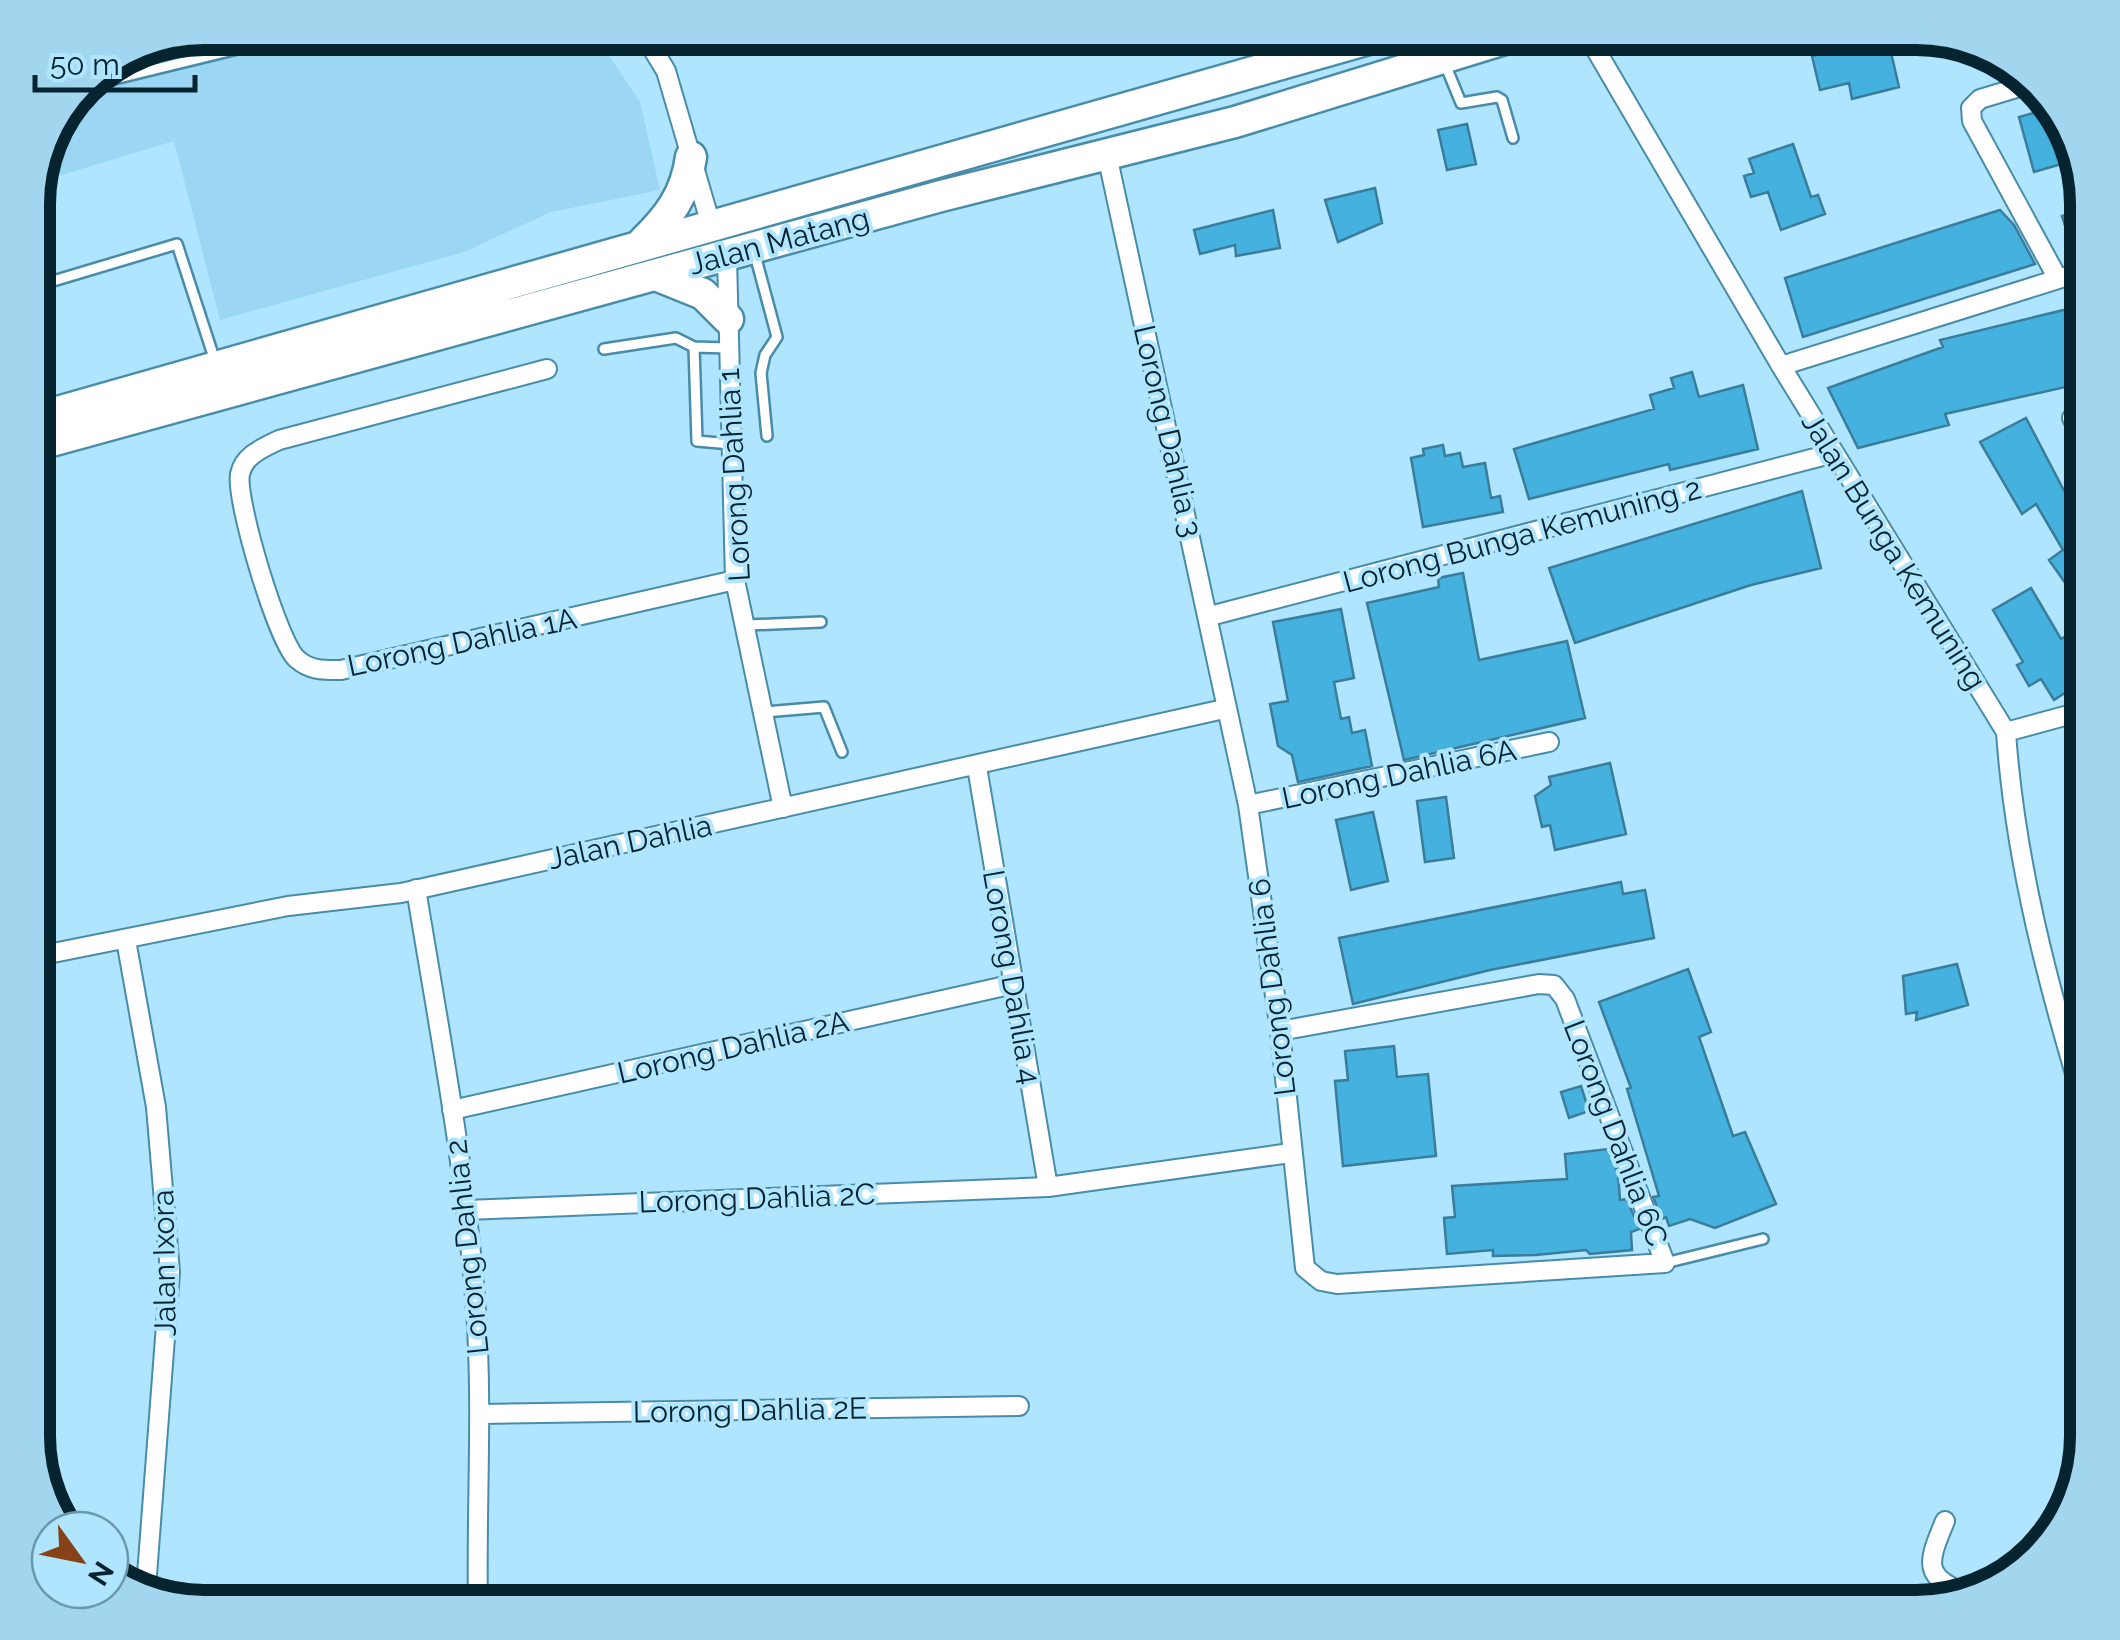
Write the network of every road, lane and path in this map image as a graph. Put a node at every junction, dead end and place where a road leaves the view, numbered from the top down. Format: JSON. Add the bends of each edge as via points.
{"nodes":[{"id":1,"x":233,"y":50,"type":"edge"},
{"id":2,"x":653,"y":50,"type":"edge"},
{"id":3,"x":1329,"y":50,"type":"edge"},
{"id":4,"x":1463,"y":50,"type":"edge"},
{"id":5,"x":1597,"y":50,"type":"edge"},
{"id":6,"x":1443,"y":56,"type":"junction"},
{"id":7,"x":115,"y":78,"type":"edge"},
{"id":8,"x":2017,"y":88,"type":"edge"},
{"id":9,"x":1512,"y":138,"type":"dead end"},
{"id":10,"x":1107,"y":154,"type":"junction"},
{"id":11,"x":691,"y":157,"type":"junction"},
{"id":12,"x":710,"y":224,"type":"junction"},
{"id":13,"x":641,"y":244,"type":"junction"},
{"id":14,"x":754,"y":248,"type":"junction"},
{"id":15,"x":656,"y":275,"type":"junction"},
{"id":16,"x":2070,"y":275,"type":"edge"},
{"id":17,"x":2058,"y":279,"type":"junction"},
{"id":18,"x":50,"y":282,"type":"edge"},
{"id":19,"x":728,"y":334,"type":"junction"},
{"id":20,"x":694,"y":346,"type":"junction"},
{"id":21,"x":604,"y":348,"type":"dead end"},
{"id":22,"x":216,"y":366,"type":"junction"},
{"id":23,"x":1781,"y":366,"type":"junction"},
{"id":24,"x":547,"y":369,"type":"dead end"},
{"id":25,"x":50,"y":414,"type":"edge"},
{"id":26,"x":767,"y":436,"type":"dead end"},
{"id":27,"x":50,"y":441,"type":"edge"},
{"id":28,"x":731,"y":444,"type":"junction"},
{"id":29,"x":1834,"y":453,"type":"junction"},
{"id":30,"x":736,"y":580,"type":"junction"},
{"id":31,"x":1210,"y":616,"type":"junction"},
{"id":32,"x":821,"y":622,"type":"dead end"},
{"id":33,"x":748,"y":625,"type":"junction"},
{"id":34,"x":1224,"y":709,"type":"junction"},
{"id":35,"x":764,"y":712,"type":"junction"},
{"id":36,"x":2070,"y":715,"type":"edge"},
{"id":37,"x":2006,"y":732,"type":"junction"},
{"id":38,"x":1549,"y":742,"type":"dead end"},
{"id":39,"x":842,"y":752,"type":"dead end"},
{"id":40,"x":977,"y":767,"type":"junction"},
{"id":41,"x":1248,"y":805,"type":"junction"},
{"id":42,"x":784,"y":808,"type":"junction"},
{"id":43,"x":416,"y":889,"type":"junction"},
{"id":44,"x":126,"y":940,"type":"junction"},
{"id":45,"x":50,"y":954,"type":"edge"},
{"id":46,"x":1014,"y":984,"type":"junction"},
{"id":47,"x":1280,"y":1032,"type":"junction"},
{"id":48,"x":2070,"y":1057,"type":"edge"},
{"id":49,"x":452,"y":1110,"type":"junction"},
{"id":50,"x":1290,"y":1153,"type":"junction"},
{"id":51,"x":1048,"y":1187,"type":"junction"},
{"id":52,"x":467,"y":1210,"type":"junction"},
{"id":53,"x":1762,"y":1239,"type":"dead end"},
{"id":54,"x":1665,"y":1263,"type":"junction"},
{"id":55,"x":1019,"y":1406,"type":"dead end"},
{"id":56,"x":482,"y":1414,"type":"junction"},
{"id":57,"x":1945,"y":1521,"type":"dead end"},
{"id":58,"x":147,"y":1578,"type":"edge"},
{"id":59,"x":1948,"y":1587,"type":"edge"},
{"id":60,"x":478,"y":1590,"type":"edge"}],
"edges":[{"from":1,"to":7,"type":"lane"},
{"from":2,"to":11,"type":"street","via":[[666,71]]},
{"from":3,"to":12,"type":"main road","name":"Jalan Matang","via":[[910,173]]},
{"from":4,"to":6,"type":"main road","name":"Jalan Matang"},
{"from":5,"to":23,"type":"street","name":"Jalan Bunga Kemuning"},
{"from":6,"to":9,"type":"lane","via":[[1461,104],[1502,100]]},
{"from":6,"to":10,"type":"main road","name":"Jalan Matang","via":[[1314,100]]},
{"from":8,"to":17,"type":"street","via":[[1980,99],[1971,108],[1972,120]]},
{"from":10,"to":14,"type":"main road","name":"Jalan Matang"},
{"from":10,"to":31,"type":"street","name":"Lorong Dahlia 3"},
{"from":11,"to":12,"type":"street"},
{"from":11,"to":13,"type":"main road","via":[[678,200]]},
{"from":12,"to":13,"type":"main road","name":"Jalan Matang"},
{"from":12,"to":14,"type":"main road","via":[[728,247]]},
{"from":13,"to":22,"type":"main road","name":"Jalan Matang"},
{"from":14,"to":15,"type":"main road","name":"Jalan Matang"},
{"from":14,"to":19,"type":"street","name":"Lorong Dahlia 1"},
{"from":14,"to":26,"type":"lane","via":[[776,337],[761,373]]},
{"from":15,"to":19,"type":"main road","via":[[703,294]]},
{"from":15,"to":27,"type":"main road","name":"Jalan Matang"},
{"from":16,"to":17,"type":"street"},
{"from":17,"to":23,"type":"street"},
{"from":18,"to":22,"type":"lane","via":[[178,244]]},
{"from":19,"to":20,"type":"lane"},
{"from":19,"to":28,"type":"street","name":"Lorong Dahlia 1"},
{"from":20,"to":21,"type":"lane","via":[[676,338]]},
{"from":20,"to":28,"type":"lane","via":[[697,442]]},
{"from":22,"to":25,"type":"main road","name":"Jalan Matang"},
{"from":23,"to":29,"type":"street","name":"Jalan Bunga Kemuning"},
{"from":24,"to":30,"type":"street","name":"Lorong Dahlia 1A","via":[[254,452],[240,470],[238,500],[295,658],[316,670],[341,670]]},
{"from":28,"to":30,"type":"street","name":"Lorong Dahlia 1"},
{"from":29,"to":31,"type":"street","name":"Lorong Bunga Kemuning 2"},
{"from":29,"to":37,"type":"street","name":"Jalan Bunga Kemuning"},
{"from":30,"to":33,"type":"street","name":"Lorong Dahlia 1"},
{"from":31,"to":34,"type":"street","name":"Lorong Dahlia 3"},
{"from":32,"to":33,"type":"lane"},
{"from":33,"to":35,"type":"street","name":"Lorong Dahlia 1"},
{"from":34,"to":40,"type":"street","name":"Jalan Dahlia"},
{"from":34,"to":41,"type":"street","name":"Lorong Dahlia 6"},
{"from":35,"to":39,"type":"lane","via":[[824,706]]},
{"from":35,"to":42,"type":"street","name":"Lorong Dahlia 1"},
{"from":36,"to":37,"type":"street"},
{"from":37,"to":48,"type":"street","name":"Jalan Bunga Kemuning","via":[[2011,802],[2050,993]]},
{"from":38,"to":41,"type":"street","name":"Lorong Dahlia 6A"},
{"from":40,"to":42,"type":"street","name":"Jalan Dahlia"},
{"from":40,"to":46,"type":"street","name":"Lorong Dahlia 4"},
{"from":41,"to":47,"type":"street","name":"Lorong Dahlia 6"},
{"from":42,"to":43,"type":"street","name":"Jalan Dahlia"},
{"from":43,"to":44,"type":"street","name":"Jalan Dahlia","via":[[288,906]]},
{"from":43,"to":49,"type":"street","name":"Lorong Dahlia 2"},
{"from":44,"to":45,"type":"street","name":"Jalan Dahlia"},
{"from":44,"to":58,"type":"street","name":"Jalan Ixora","via":[[156,1107],[170,1272]]},
{"from":46,"to":49,"type":"street","name":"Lorong Dahlia 2A"},
{"from":46,"to":51,"type":"street","name":"Lorong Dahlia 4"},
{"from":47,"to":50,"type":"street","name":"Lorong Dahlia 6"},
{"from":47,"to":54,"type":"street","name":"Lorong Dahlia 6C","via":[[1554,985],[1566,999]]},
{"from":49,"to":52,"type":"street","name":"Lorong Dahlia 2"},
{"from":50,"to":51,"type":"street","name":"Lorong Dahlia 2C"},
{"from":50,"to":54,"type":"street","name":"Lorong Dahlia 6","via":[[1306,1268],[1322,1281]]},
{"from":51,"to":52,"type":"street","name":"Lorong Dahlia 2C"},
{"from":52,"to":56,"type":"street","name":"Lorong Dahlia 2"},
{"from":53,"to":54,"type":"lane"},
{"from":55,"to":56,"type":"street","name":"Lorong Dahlia 2E"},
{"from":56,"to":60,"type":"street","name":"Lorong Dahlia 2","via":[[475,1476]]},
{"from":57,"to":59,"type":"street","via":[[1932,1570]]}]}
